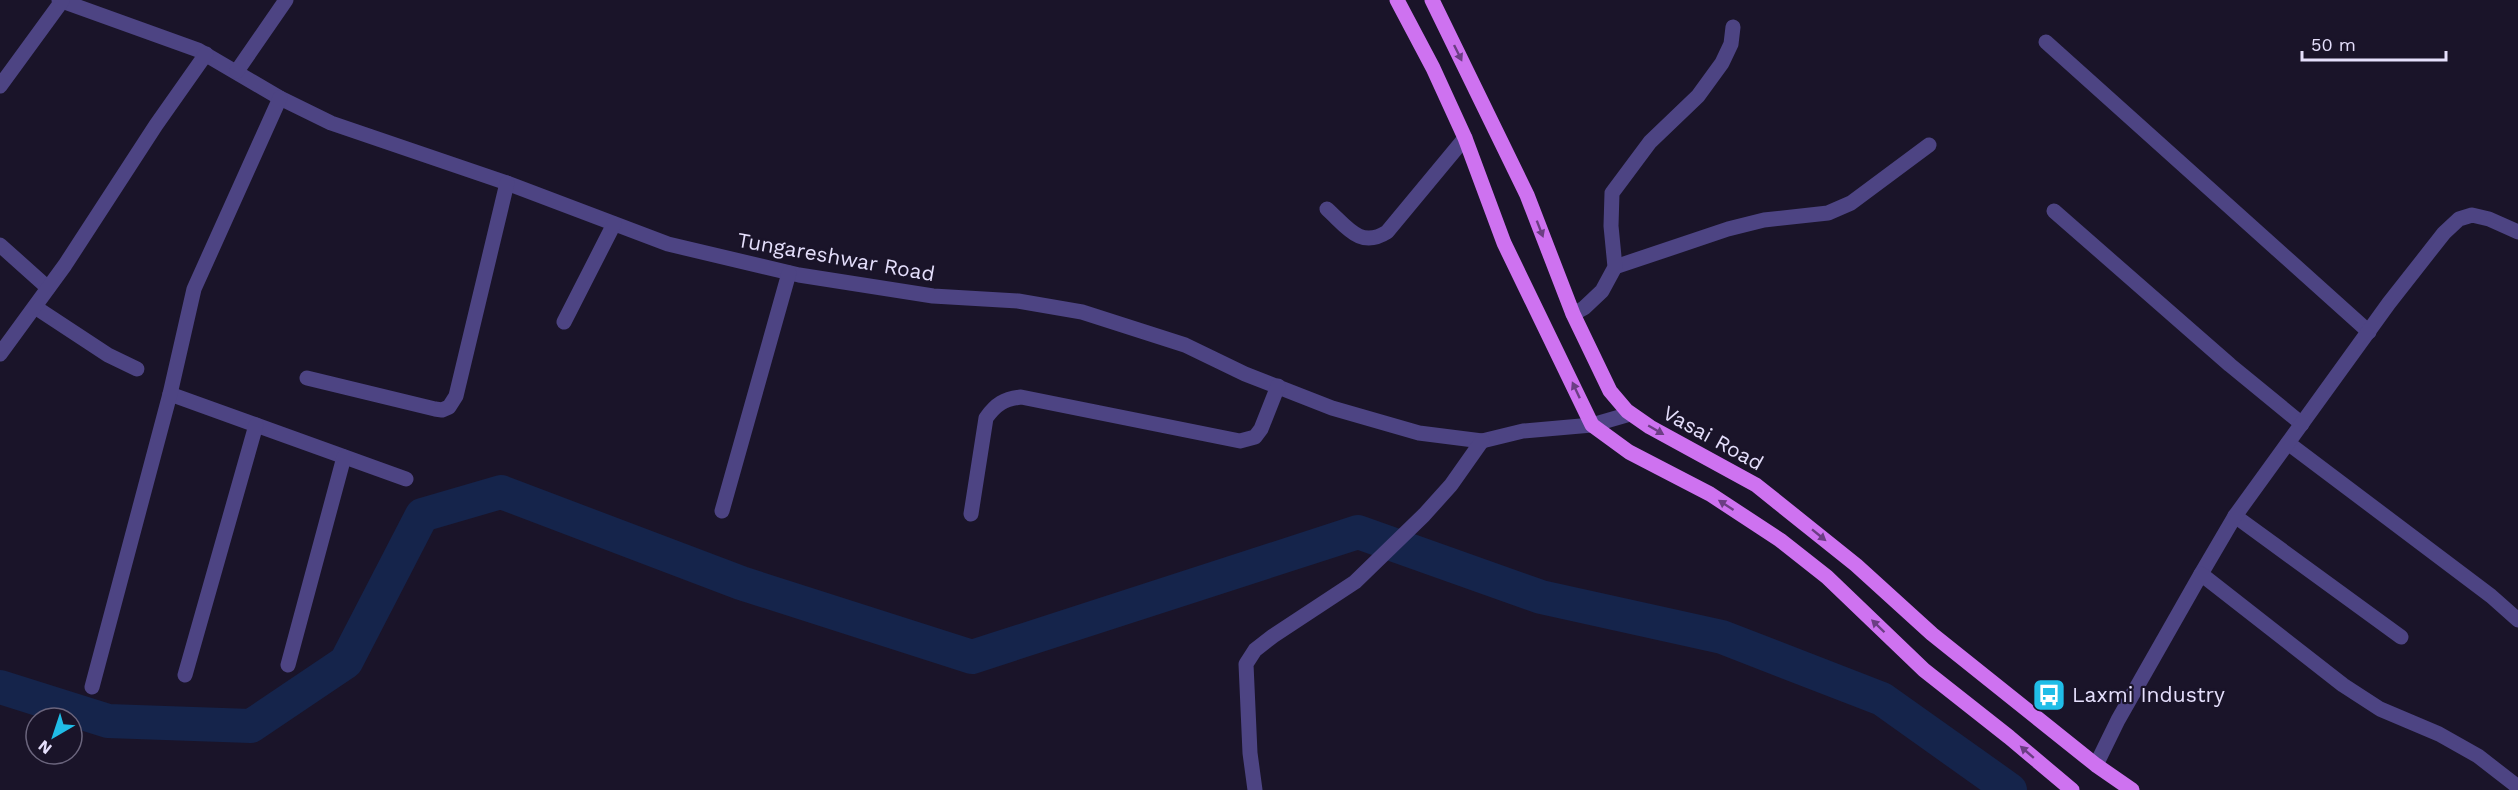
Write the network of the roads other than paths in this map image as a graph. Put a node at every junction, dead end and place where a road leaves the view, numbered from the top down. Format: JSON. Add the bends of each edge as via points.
{"nodes":[{"id":1,"x":286,"y":0,"type":"edge"},
{"id":2,"x":1397,"y":0,"type":"edge"},
{"id":3,"x":1432,"y":0,"type":"edge"},
{"id":4,"x":60,"y":1,"type":"edge"},
{"id":5,"x":1733,"y":27,"type":"dead end"},
{"id":6,"x":2046,"y":42,"type":"dead end"},
{"id":7,"x":206,"y":54,"type":"junction"},
{"id":8,"x":237,"y":71,"type":"junction"},
{"id":9,"x":0,"y":86,"type":"edge"},
{"id":10,"x":280,"y":98,"type":"junction"},
{"id":11,"x":1465,"y":138,"type":"junction"},
{"id":12,"x":1929,"y":145,"type":"dead end"},
{"id":13,"x":507,"y":183,"type":"junction"},
{"id":14,"x":1327,"y":209,"type":"dead end"},
{"id":15,"x":2054,"y":210,"type":"dead end"},
{"id":16,"x":614,"y":224,"type":"junction"},
{"id":17,"x":2518,"y":232,"type":"edge"},
{"id":18,"x":0,"y":245,"type":"edge"},
{"id":19,"x":1615,"y":267,"type":"junction"},
{"id":20,"x":789,"y":273,"type":"junction"},
{"id":21,"x":48,"y":288,"type":"junction"},
{"id":22,"x":35,"y":307,"type":"junction"},
{"id":23,"x":1573,"y":314,"type":"junction"},
{"id":24,"x":564,"y":322,"type":"dead end"},
{"id":25,"x":2369,"y":332,"type":"junction"},
{"id":26,"x":0,"y":354,"type":"edge"},
{"id":27,"x":137,"y":369,"type":"dead end"},
{"id":28,"x":307,"y":378,"type":"dead end"},
{"id":29,"x":1278,"y":387,"type":"junction"},
{"id":30,"x":170,"y":394,"type":"junction"},
{"id":31,"x":1630,"y":414,"type":"junction"},
{"id":32,"x":2302,"y":424,"type":"junction"},
{"id":33,"x":256,"y":425,"type":"junction"},
{"id":34,"x":1592,"y":425,"type":"junction"},
{"id":35,"x":1482,"y":441,"type":"junction"},
{"id":36,"x":2288,"y":443,"type":"junction"},
{"id":37,"x":344,"y":457,"type":"junction"},
{"id":38,"x":406,"y":479,"type":"dead end"},
{"id":39,"x":722,"y":511,"type":"dead end"},
{"id":40,"x":970,"y":514,"type":"dead end"},
{"id":41,"x":2235,"y":516,"type":"junction"},
{"id":42,"x":2201,"y":574,"type":"junction"},
{"id":43,"x":2518,"y":620,"type":"edge"},
{"id":44,"x":2401,"y":637,"type":"dead end"},
{"id":45,"x":288,"y":666,"type":"dead end"},
{"id":46,"x":185,"y":675,"type":"dead end"},
{"id":47,"x":92,"y":687,"type":"dead end"},
{"id":48,"x":2096,"y":765,"type":"junction"},
{"id":49,"x":2518,"y":787,"type":"edge"},
{"id":50,"x":1255,"y":790,"type":"edge"},
{"id":51,"x":2072,"y":790,"type":"edge"},
{"id":52,"x":2132,"y":790,"type":"edge"}],
"edges":[{"from":1,"to":8,"type":"street"},
{"from":2,"to":11,"type":"main road"},
{"from":3,"to":23,"type":"main road","name":"Vasai Road","one_way":true,"via":[[1527,195]]},
{"from":4,"to":7,"type":"street","name":"Tungareshwar Road"},
{"from":4,"to":9,"type":"street"},
{"from":5,"to":19,"type":"street","via":[[1731,44],[1722,63],[1698,96],[1650,142],[1612,193]]},
{"from":6,"to":25,"type":"street"},
{"from":7,"to":8,"type":"street","name":"Tungareshwar Road"},
{"from":7,"to":21,"type":"street"},
{"from":8,"to":10,"type":"street","name":"Tungareshwar Road"},
{"from":10,"to":13,"type":"street","name":"Tungareshwar Road","via":[[331,123]]},
{"from":10,"to":30,"type":"street","via":[[194,289]]},
{"from":11,"to":14,"type":"street","via":[[1387,232],[1376,238],[1366,240],[1356,235]]},
{"from":34,"to":11,"type":"main road","one_way":true,"via":[[1504,243]]},
{"from":12,"to":19,"type":"street","via":[[1851,203],[1828,213],[1764,220],[1728,229]]},
{"from":13,"to":16,"type":"street","name":"Tungareshwar Road"},
{"from":13,"to":28,"type":"street","via":[[470,344],[456,396],[449,407],[435,409]]},
{"from":15,"to":32,"type":"street"},
{"from":16,"to":20,"type":"street","name":"Tungareshwar Road","via":[[668,244]]},
{"from":16,"to":24,"type":"street"},
{"from":17,"to":25,"type":"street","via":[[2472,215],[2459,219],[2444,232]]},
{"from":18,"to":21,"type":"street"},
{"from":19,"to":23,"type":"street","via":[[1602,291]]},
{"from":20,"to":29,"type":"street","name":"Tungareshwar Road","via":[[933,296],[1018,301],[1082,312],[1185,345]]},
{"from":20,"to":39,"type":"street"},
{"from":21,"to":22,"type":"street"},
{"from":22,"to":26,"type":"street"},
{"from":22,"to":27,"type":"street","via":[[108,355]]},
{"from":23,"to":31,"type":"main road","name":"Vasai Road","via":[[1610,391]]},
{"from":25,"to":32,"type":"street"},
{"from":29,"to":35,"type":"street","name":"Tungareshwar Road","via":[[1332,408],[1419,433]]},
{"from":29,"to":40,"type":"street","via":[[1261,429],[1255,437],[1240,441],[1021,397],[1006,399],[994,406],[986,418]]},
{"from":30,"to":33,"type":"street"},
{"from":30,"to":47,"type":"street"},
{"from":31,"to":34,"type":"street","name":"Tungareshwar Road"},
{"from":31,"to":48,"type":"main road","name":"Vasai Road","one_way":true,"via":[[1756,484],[1856,565],[1932,634]]},
{"from":32,"to":36,"type":"street"},
{"from":33,"to":37,"type":"street"},
{"from":33,"to":46,"type":"street"},
{"from":34,"to":35,"type":"street","name":"Tungareshwar Road","via":[[1523,431]]},
{"from":51,"to":34,"type":"main road","one_way":true,"via":[[1924,670],[1827,577],[1780,540],[1710,495],[1629,452]]},
{"from":35,"to":50,"type":"street","via":[[1424,515],[1354,582],[1273,636],[1246,663]]},
{"from":36,"to":41,"type":"street"},
{"from":36,"to":43,"type":"street"},
{"from":37,"to":38,"type":"street"},
{"from":37,"to":45,"type":"street"},
{"from":41,"to":42,"type":"street"},
{"from":41,"to":44,"type":"street"},
{"from":42,"to":48,"type":"street"},
{"from":42,"to":49,"type":"street","via":[[2343,685],[2380,708],[2478,756]]},
{"from":48,"to":52,"type":"main road","name":"Vasai Road"}]}
